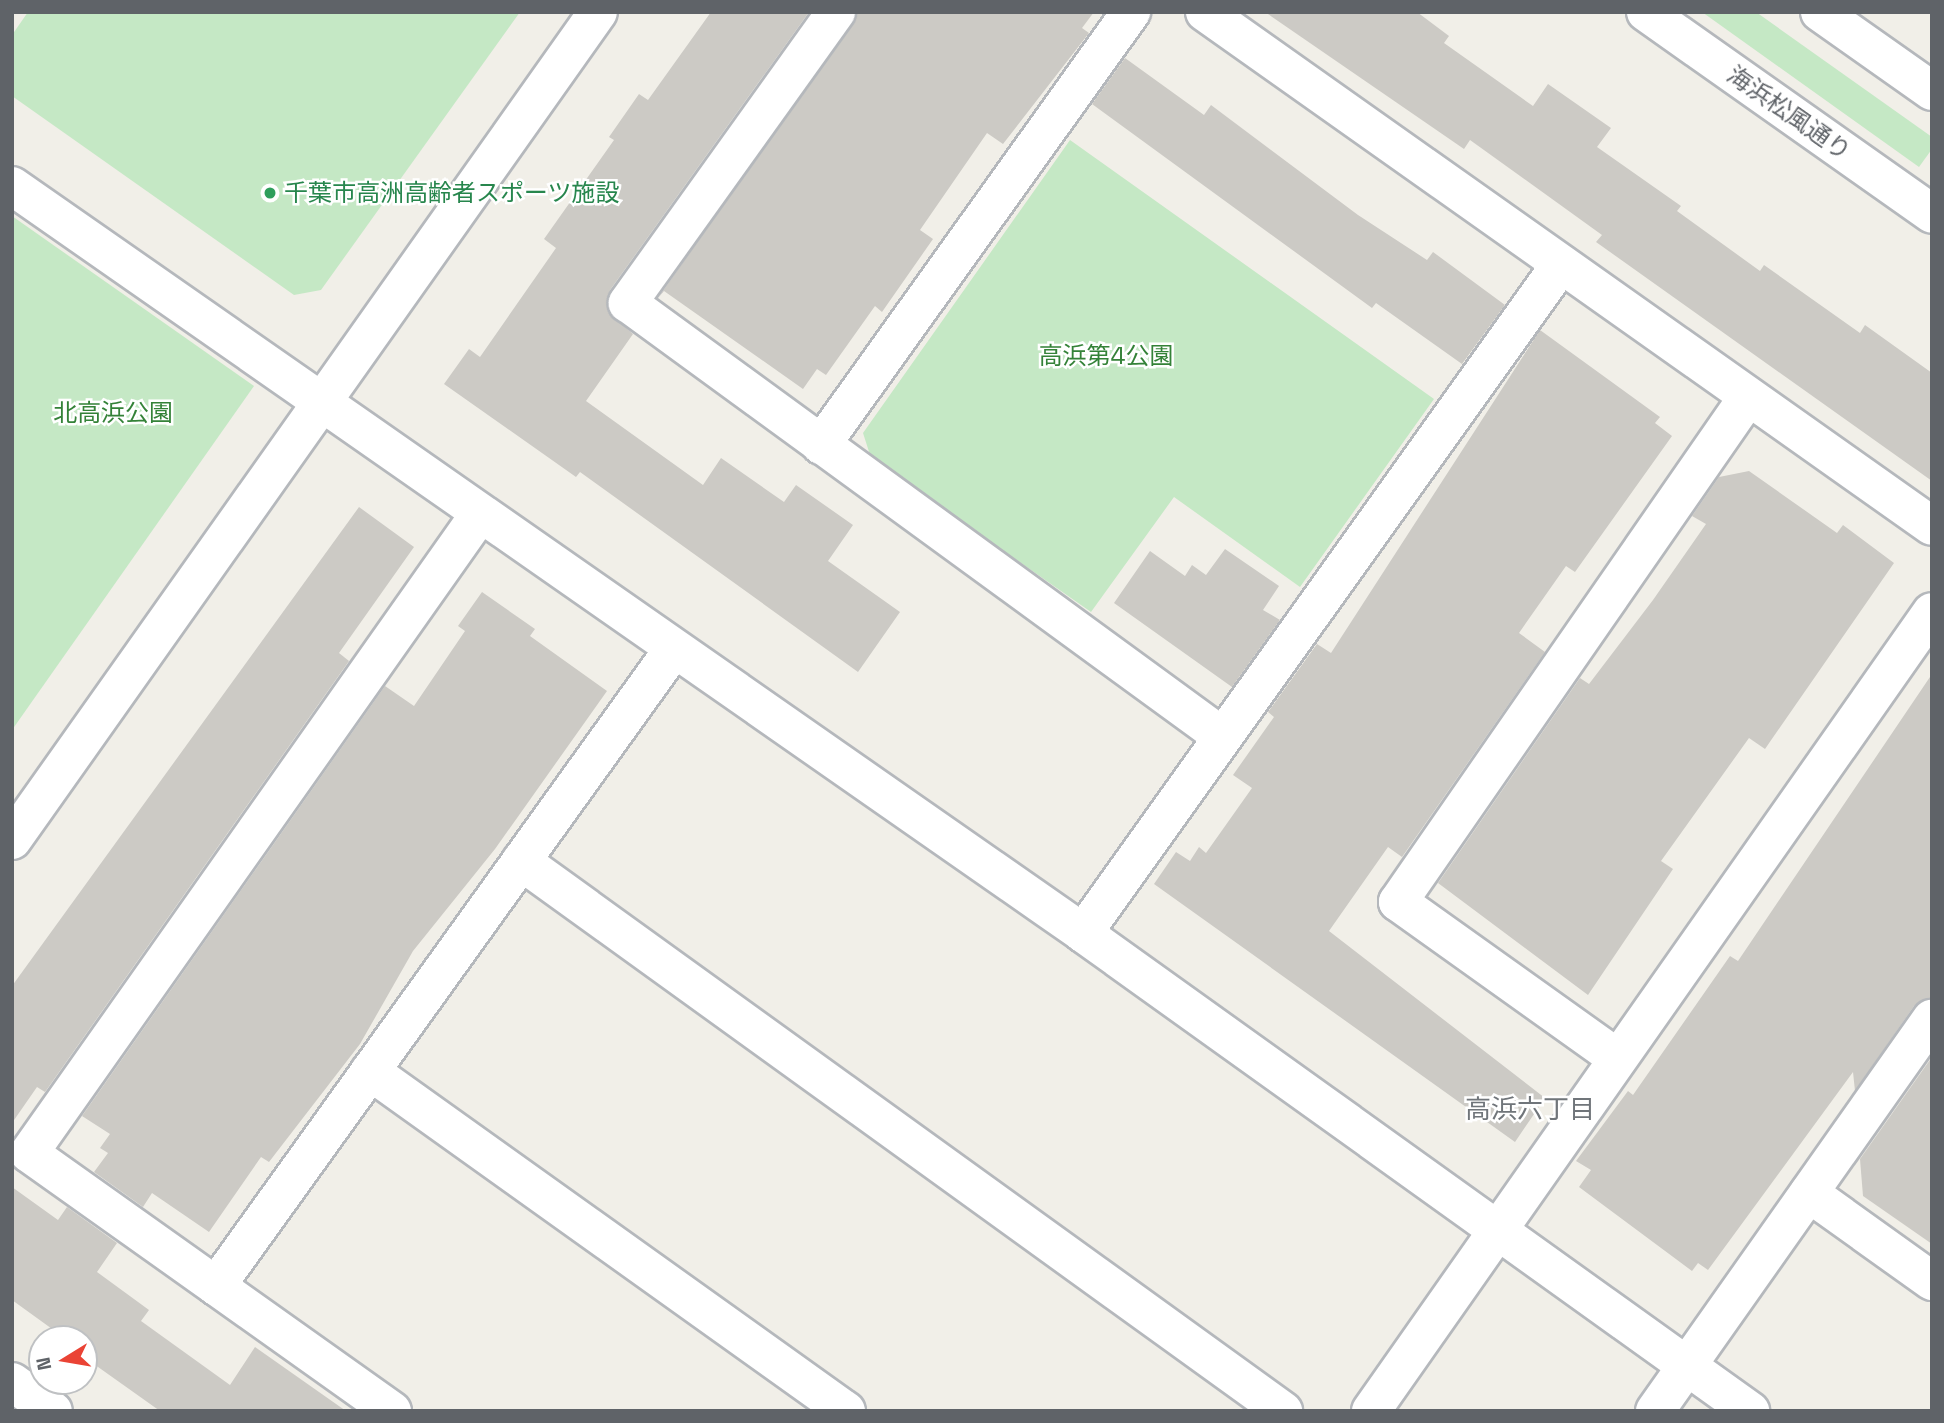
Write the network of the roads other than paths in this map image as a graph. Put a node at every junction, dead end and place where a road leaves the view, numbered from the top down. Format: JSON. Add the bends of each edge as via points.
{"nodes":[{"id":1,"x":598,"y":12,"type":"edge"},
{"id":2,"x":836,"y":12,"type":"edge"},
{"id":3,"x":1131,"y":12,"type":"edge"},
{"id":4,"x":1205,"y":12,"type":"edge"},
{"id":5,"x":1646,"y":12,"type":"edge"},
{"id":6,"x":1820,"y":12,"type":"edge"},
{"id":7,"x":1932,"y":91,"type":"edge"},
{"id":8,"x":12,"y":186,"type":"edge"},
{"id":9,"x":1932,"y":214,"type":"edge"},
{"id":10,"x":1561,"y":264,"type":"junction"},
{"id":11,"x":1748,"y":397,"type":"junction"},
{"id":12,"x":325,"y":400,"type":"junction"},
{"id":13,"x":821,"y":445,"type":"junction"},
{"id":14,"x":479,"y":515,"type":"junction"},
{"id":15,"x":1932,"y":526,"type":"edge"},
{"id":16,"x":1932,"y":612,"type":"edge"},
{"id":17,"x":673,"y":650,"type":"junction"},
{"id":18,"x":1223,"y":737,"type":"junction"},
{"id":19,"x":12,"y":840,"type":"edge"},
{"id":20,"x":521,"y":861,"type":"junction"},
{"id":21,"x":1083,"y":933,"type":"junction"},
{"id":22,"x":1932,"y":1019,"type":"edge"},
{"id":23,"x":1617,"y":1058,"type":"junction"},
{"id":24,"x":370,"y":1071,"type":"junction"},
{"id":25,"x":1809,"y":1193,"type":"junction"},
{"id":26,"x":1499,"y":1227,"type":"junction"},
{"id":27,"x":1932,"y":1281,"type":"edge"},
{"id":28,"x":216,"y":1286,"type":"junction"},
{"id":29,"x":1686,"y":1366,"type":"junction"},
{"id":30,"x":12,"y":1382,"type":"edge"},
{"id":31,"x":53,"y":1411,"type":"edge"},
{"id":32,"x":392,"y":1411,"type":"edge"},
{"id":33,"x":846,"y":1411,"type":"edge"},
{"id":34,"x":1283,"y":1411,"type":"edge"},
{"id":35,"x":1371,"y":1411,"type":"edge"},
{"id":36,"x":1655,"y":1411,"type":"edge"},
{"id":37,"x":1750,"y":1411,"type":"edge"}],
"edges":[{"from":1,"to":12,"type":"street"},
{"from":2,"to":13,"type":"street","via":[[628,303]]},
{"from":3,"to":13,"type":"street"},
{"from":4,"to":10,"type":"street"},
{"from":5,"to":9,"type":"street","name":"海浜松風通り"},
{"from":6,"to":7,"type":"street"},
{"from":8,"to":12,"type":"street"},
{"from":10,"to":11,"type":"street"},
{"from":10,"to":18,"type":"street"},
{"from":11,"to":15,"type":"street"},
{"from":11,"to":23,"type":"street","via":[[1398,902]]},
{"from":12,"to":14,"type":"street"},
{"from":12,"to":19,"type":"street"},
{"from":13,"to":18,"type":"street"},
{"from":14,"to":17,"type":"street"},
{"from":14,"to":28,"type":"street","via":[[29,1153]]},
{"from":16,"to":23,"type":"street"},
{"from":17,"to":20,"type":"street"},
{"from":17,"to":21,"type":"street"},
{"from":18,"to":21,"type":"street"},
{"from":20,"to":24,"type":"street"},
{"from":20,"to":34,"type":"street"},
{"from":21,"to":26,"type":"street"},
{"from":22,"to":25,"type":"street"},
{"from":23,"to":26,"type":"street"},
{"from":24,"to":28,"type":"street"},
{"from":24,"to":33,"type":"street"},
{"from":25,"to":27,"type":"street"},
{"from":25,"to":29,"type":"street"},
{"from":26,"to":29,"type":"street"},
{"from":26,"to":35,"type":"street"},
{"from":28,"to":32,"type":"street"},
{"from":29,"to":36,"type":"street"},
{"from":29,"to":37,"type":"street"},
{"from":30,"to":31,"type":"street"}]}
